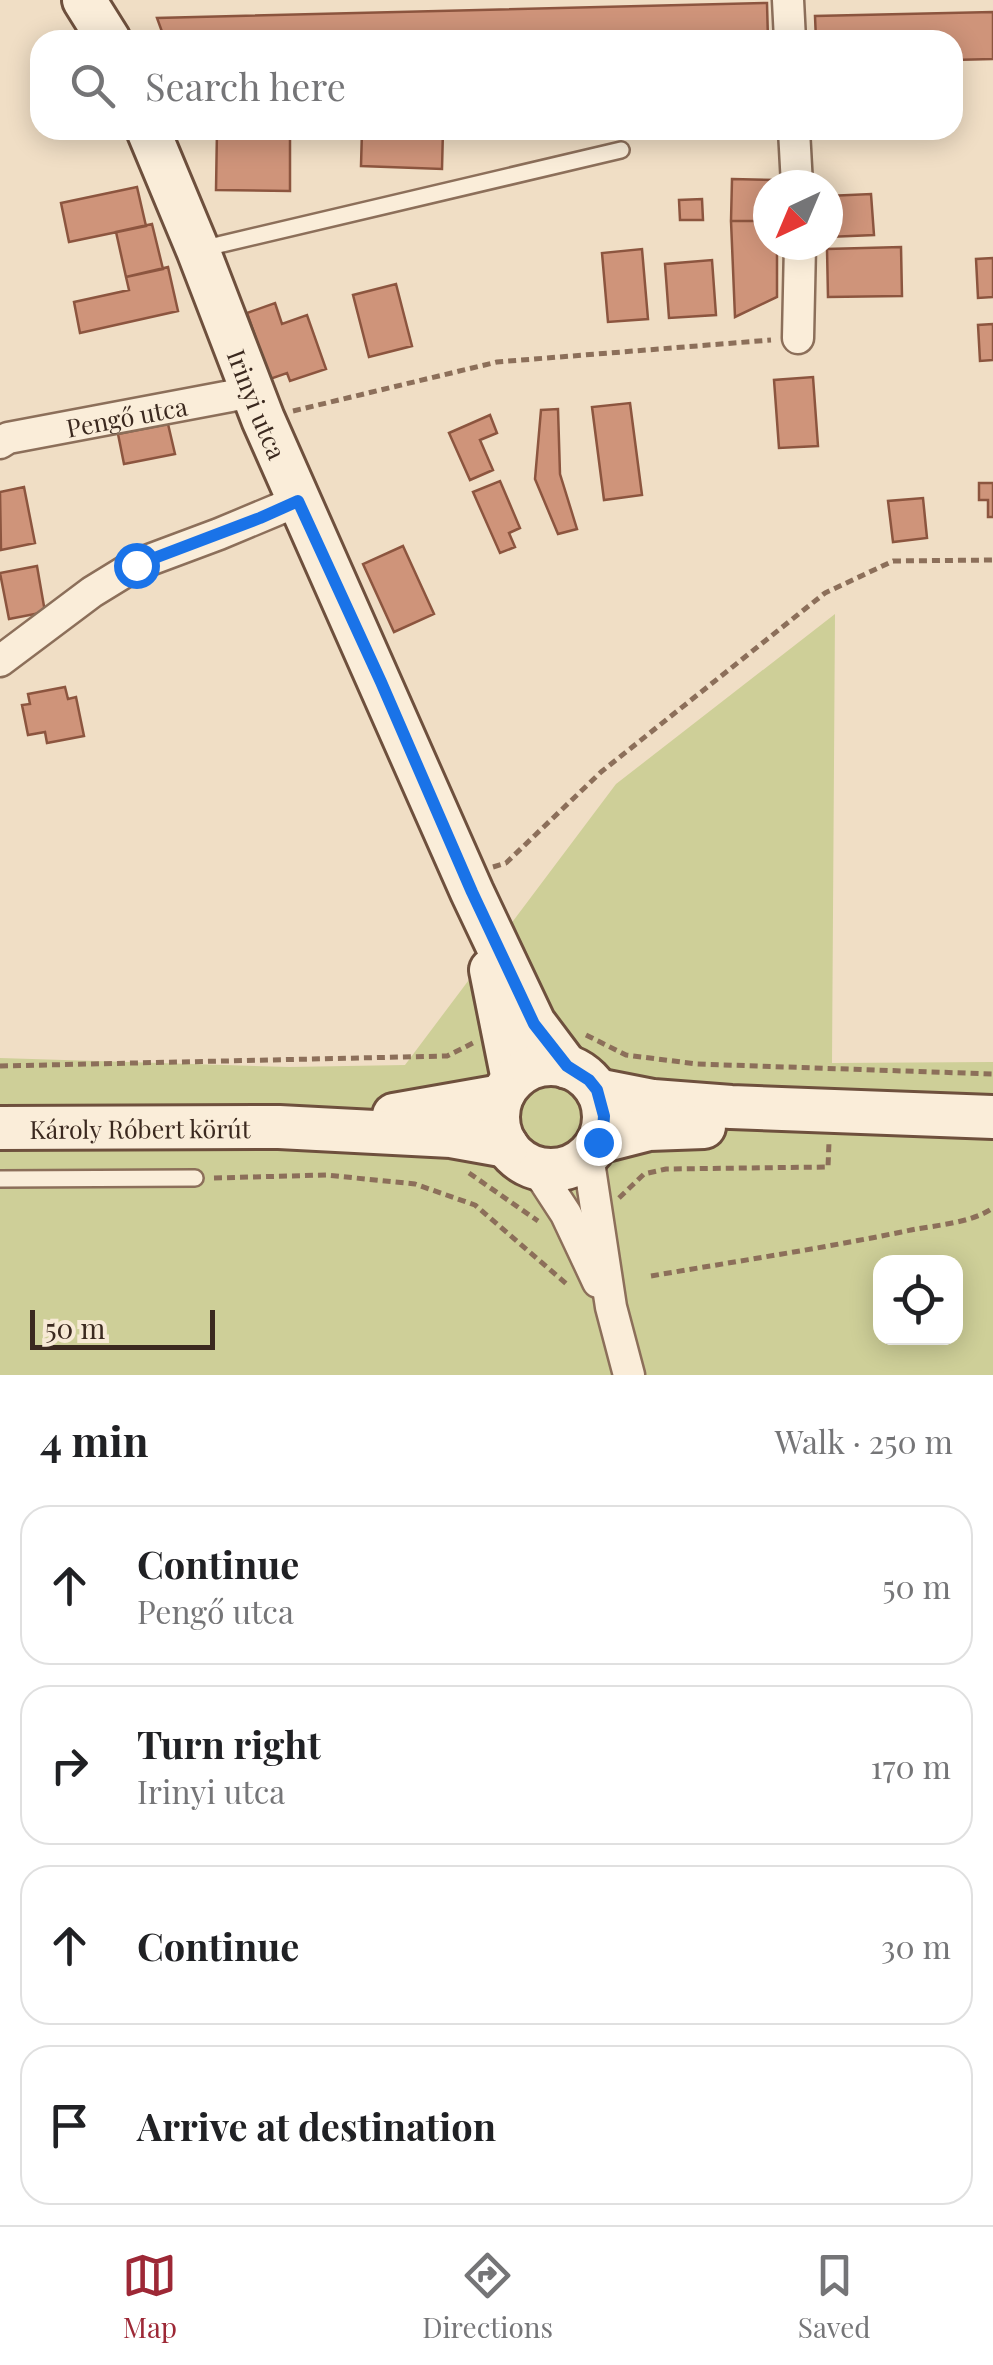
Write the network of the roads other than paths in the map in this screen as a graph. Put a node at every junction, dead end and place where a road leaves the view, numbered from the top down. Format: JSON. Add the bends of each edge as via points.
{"nodes":[{"id":1,"x":84,"y":0,"type":"edge"},
{"id":2,"x":788,"y":0,"type":"edge"},
{"id":3,"x":104,"y":30,"type":"edge"},
{"id":4,"x":790,"y":30,"type":"edge"},
{"id":5,"x":152,"y":140,"type":"edge"},
{"id":6,"x":795,"y":140,"type":"edge"},
{"id":7,"x":621,"y":150,"type":"dead end"},
{"id":8,"x":796,"y":170,"type":"edge"},
{"id":9,"x":198,"y":250,"type":"junction"},
{"id":10,"x":800,"y":260,"type":"edge"},
{"id":11,"x":798,"y":338,"type":"road end"},
{"id":12,"x":258,"y":406,"type":"junction"},
{"id":13,"x":0,"y":443,"type":"edge"},
{"id":14,"x":298,"y":501,"type":"junction"},
{"id":15,"x":0,"y":661,"type":"edge"},
{"id":16,"x":469,"y":884,"type":"junction"},
{"id":17,"x":582,"y":1078,"type":"junction"},
{"id":18,"x":508,"y":1088,"type":"junction"},
{"id":19,"x":868,"y":1113,"type":"junction"},
{"id":20,"x":993,"y":1117,"type":"edge"},
{"id":21,"x":0,"y":1128,"type":"edge"},
{"id":22,"x":280,"y":1128,"type":"junction"},
{"id":23,"x":593,"y":1149,"type":"junction"},
{"id":24,"x":521,"y":1157,"type":"junction"},
{"id":25,"x":195,"y":1178,"type":"road end"},
{"id":26,"x":0,"y":1180,"type":"edge"},
{"id":27,"x":613,"y":1314,"type":"junction"},
{"id":28,"x":630,"y":1375,"type":"edge"}],
"edges":[{"from":1,"to":3,"type":"street"},
{"from":2,"to":4,"type":"street"},
{"from":5,"to":9,"type":"street","name":"Irinyi utca"},
{"from":6,"to":8,"type":"street"},
{"from":7,"to":9,"type":"lane"},
{"from":9,"to":12,"type":"street","name":"Irinyi utca"},
{"from":10,"to":11,"type":"street"},
{"from":12,"to":13,"type":"street","name":"Pengő utca","via":[[109,418]]},
{"from":12,"to":14,"type":"street","name":"Irinyi utca"},
{"from":14,"to":15,"type":"street","via":[[136,565]]},
{"from":14,"to":16,"type":"street","name":"Irinyi utca"},
{"from":16,"to":17,"type":"street","name":"Irinyi utca","via":[[534,1024]]},
{"from":16,"to":18,"type":"street","name":"Irinyi utca","via":[[495,986]]},
{"from":17,"to":18,"type":"street","via":[[553,1064],[538,1066]]},
{"from":17,"to":19,"type":"street","via":[[653,1101]]},
{"from":17,"to":23,"type":"street","via":[[604,1116]]},
{"from":18,"to":22,"type":"street","name":"Károly Róbert körút","via":[[451,1106]]},
{"from":18,"to":24,"type":"street","via":[[498,1121]]},
{"from":19,"to":20,"type":"street"},
{"from":19,"to":23,"type":"street","via":[[650,1130]]},
{"from":21,"to":22,"type":"street","name":"Károly Róbert körút"},
{"from":22,"to":24,"type":"street","name":"Károly Róbert körút","via":[[434,1135]]},
{"from":23,"to":24,"type":"street","via":[[564,1169]]},
{"from":23,"to":27,"type":"street"},
{"from":24,"to":27,"type":"street","via":[[566,1214]]},
{"from":25,"to":26,"type":"lane"},
{"from":27,"to":28,"type":"street"}]}
